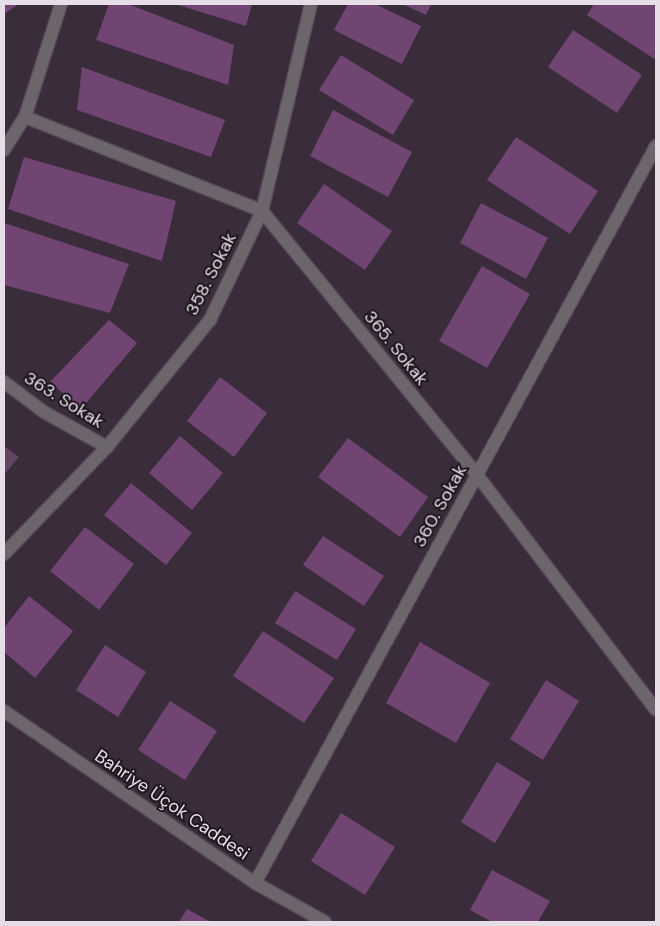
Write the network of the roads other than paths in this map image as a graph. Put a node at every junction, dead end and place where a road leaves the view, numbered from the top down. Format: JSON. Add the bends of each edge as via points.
{"nodes":[{"id":1,"x":61,"y":4,"type":"edge"},
{"id":2,"x":311,"y":4,"type":"edge"},
{"id":3,"x":25,"y":117,"type":"junction"},
{"id":4,"x":656,"y":146,"type":"edge"},
{"id":5,"x":4,"y":150,"type":"edge"},
{"id":6,"x":262,"y":211,"type":"junction"},
{"id":7,"x":4,"y":382,"type":"edge"},
{"id":8,"x":107,"y":447,"type":"junction"},
{"id":9,"x":477,"y":475,"type":"junction"},
{"id":10,"x":4,"y":554,"type":"edge"},
{"id":11,"x":4,"y":710,"type":"edge"},
{"id":12,"x":656,"y":710,"type":"edge"},
{"id":13,"x":255,"y":883,"type":"junction"},
{"id":14,"x":325,"y":922,"type":"edge"}],
"edges":[{"from":1,"to":3,"type":"street"},
{"from":2,"to":6,"type":"street","name":"358. Sokak"},
{"from":3,"to":5,"type":"street"},
{"from":3,"to":6,"type":"street","name":"365. Sokak"},
{"from":4,"to":9,"type":"street","name":"360. Sokak"},
{"from":6,"to":8,"type":"street","name":"358. Sokak","via":[[210,320]]},
{"from":6,"to":9,"type":"street","name":"365. Sokak"},
{"from":7,"to":8,"type":"street","name":"363. Sokak","via":[[44,412]]},
{"from":8,"to":10,"type":"street","name":"358. Sokak"},
{"from":9,"to":12,"type":"street","name":"365. Sokak"},
{"from":9,"to":13,"type":"street","name":"360. Sokak"},
{"from":11,"to":13,"type":"street","name":"Bahriye Üçok Caddesi"},
{"from":13,"to":14,"type":"street","name":"Bahriye Üçok Caddesi"}]}
